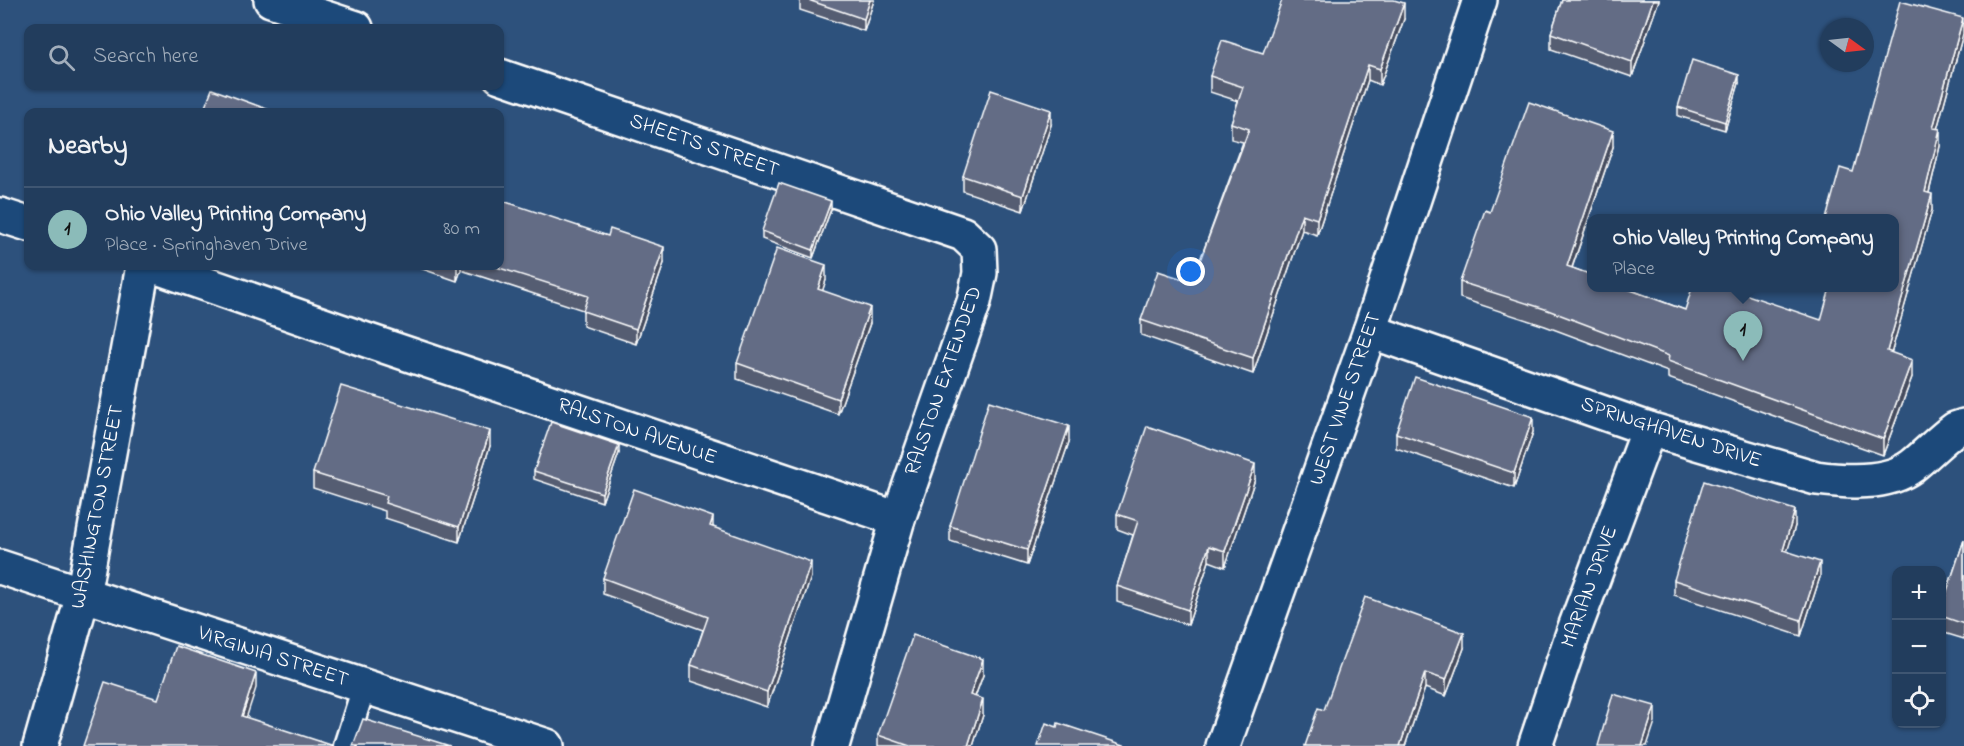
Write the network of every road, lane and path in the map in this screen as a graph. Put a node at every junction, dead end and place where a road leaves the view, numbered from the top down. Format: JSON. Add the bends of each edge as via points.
{"nodes":[{"id":1,"x":271,"y":0,"type":"edge"},
{"id":2,"x":1480,"y":0,"type":"edge"},
{"id":3,"x":344,"y":24,"type":"edge"},
{"id":4,"x":504,"y":77,"type":"edge"},
{"id":5,"x":0,"y":215,"type":"edge"},
{"id":6,"x":908,"y":217,"type":"joint"},
{"id":7,"x":24,"y":223,"type":"edge"},
{"id":8,"x":142,"y":270,"type":"edge"},
{"id":9,"x":165,"y":270,"type":"edge"},
{"id":10,"x":1370,"y":332,"type":"junction"},
{"id":11,"x":1961,"y":418,"type":"edge"},
{"id":12,"x":1649,"y":429,"type":"junction"},
{"id":13,"x":898,"y":519,"type":"junction"},
{"id":14,"x":0,"y":567,"type":"edge"},
{"id":15,"x":83,"y":595,"type":"junction"},
{"id":16,"x":364,"y":687,"type":"junction"},
{"id":17,"x":40,"y":746,"type":"edge"},
{"id":18,"x":345,"y":746,"type":"edge"},
{"id":19,"x":547,"y":746,"type":"edge"},
{"id":20,"x":832,"y":746,"type":"edge"},
{"id":21,"x":1223,"y":746,"type":"edge"},
{"id":22,"x":1535,"y":746,"type":"edge"}],
"edges":[{"from":1,"to":3,"type":"street"},
{"from":2,"to":10,"type":"street","name":"WEST VINE STREET"},
{"from":4,"to":6,"type":"street","name":"SHEETS STREET"},
{"from":5,"to":7,"type":"street"},
{"from":6,"to":13,"type":"street","name":"RALSTON EXTENDED","via":[[963,234],[979,249],[980,273],[974,302]]},
{"from":8,"to":15,"type":"street","name":"WASHINGTON STREET"},
{"from":9,"to":13,"type":"street","name":"RALSTON AVENUE"},
{"from":10,"to":12,"type":"street","name":"SPRINGHAVEN DRIVE"},
{"from":10,"to":21,"type":"street","name":"WEST VINE STREET"},
{"from":11,"to":12,"type":"street","name":"SPRINGHAVEN DRIVE","via":[[1911,467],[1869,480],[1843,482],[1816,478]]},
{"from":12,"to":22,"type":"street","name":"MARIAN DRIVE"},
{"from":13,"to":20,"type":"street"},
{"from":14,"to":15,"type":"street","name":"VIRGINIA STREET"},
{"from":15,"to":16,"type":"street","name":"VIRGINIA STREET"},
{"from":15,"to":17,"type":"street","name":"WASHINGTON STREET"},
{"from":16,"to":18,"type":"lane"},
{"from":16,"to":19,"type":"street","name":"VIRGINIA STREET"}]}
